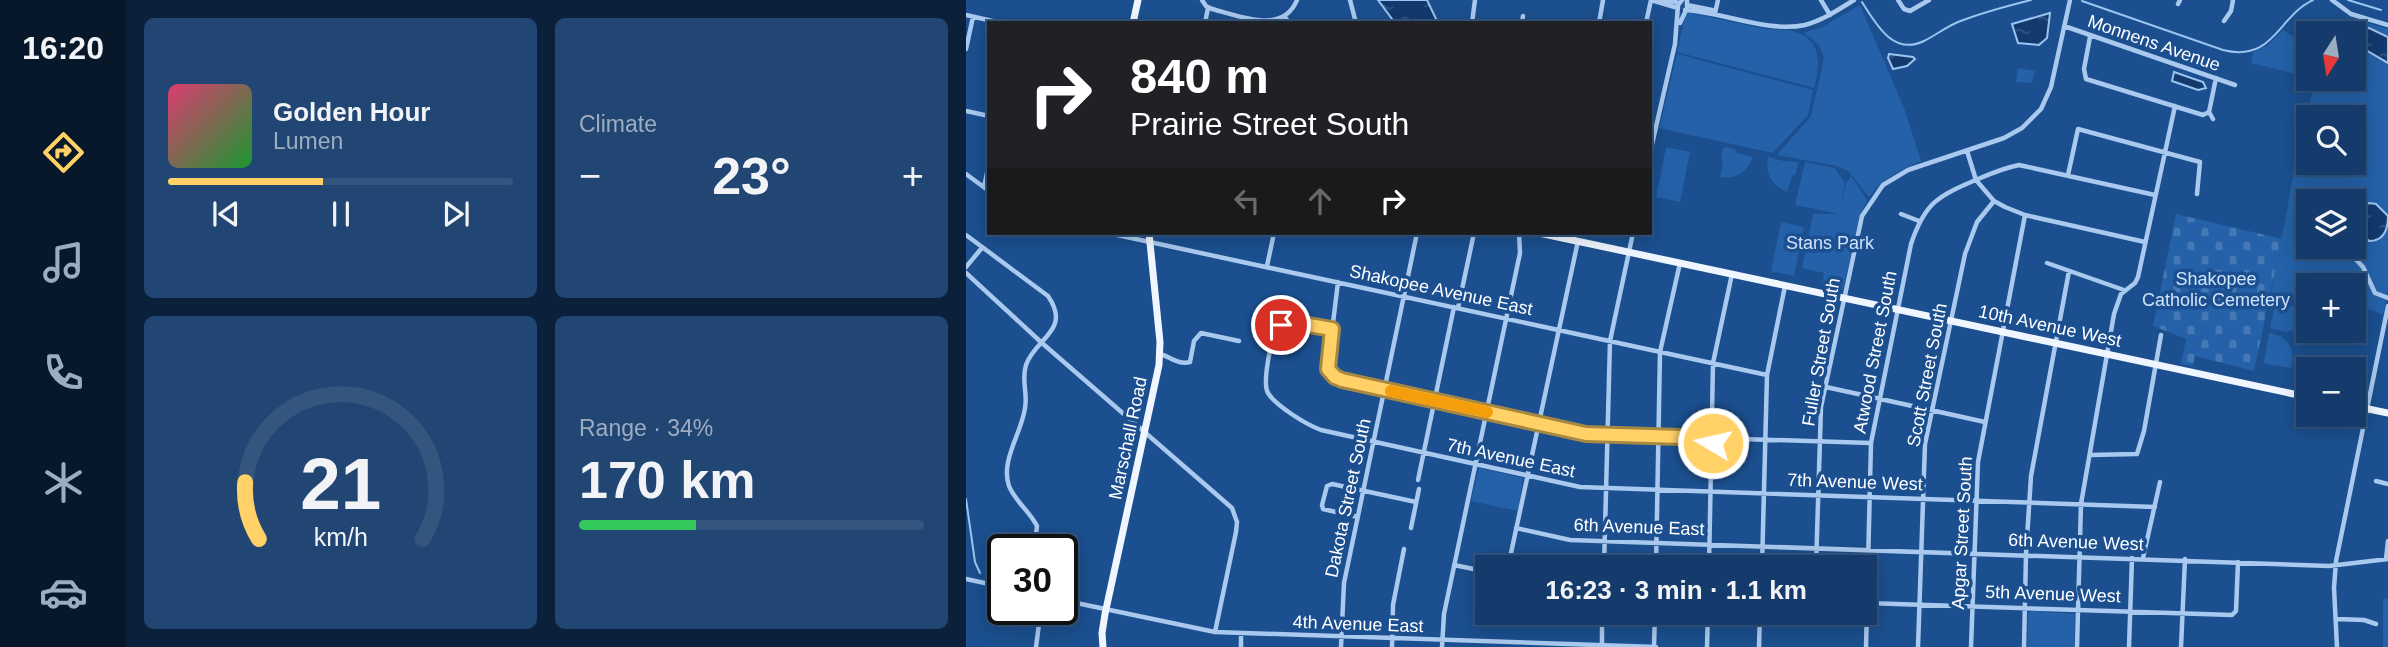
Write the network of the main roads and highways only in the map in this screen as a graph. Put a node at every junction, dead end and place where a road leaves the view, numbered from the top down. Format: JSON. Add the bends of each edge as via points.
{"nodes":[{"id":1,"x":1138,"y":0,"type":"edge"},
{"id":2,"x":1133,"y":21,"type":"edge"},
{"id":3,"x":1570,"y":236,"type":"edge"},
{"id":4,"x":1149,"y":237,"type":"edge"},
{"id":5,"x":2296,"y":395,"type":"edge"},
{"id":6,"x":2366,"y":409,"type":"edge"},
{"id":7,"x":2388,"y":413,"type":"edge"},
{"id":8,"x":1103,"y":647,"type":"edge"}],
"edges":[{"from":1,"to":2,"type":"main road"},
{"from":3,"to":5,"type":"main road","name":"10th Avenue West"},
{"from":4,"to":8,"type":"main road","name":"Marschall Road","via":[[1158,376],[1102,633]]},
{"from":6,"to":7,"type":"main road"}]}
